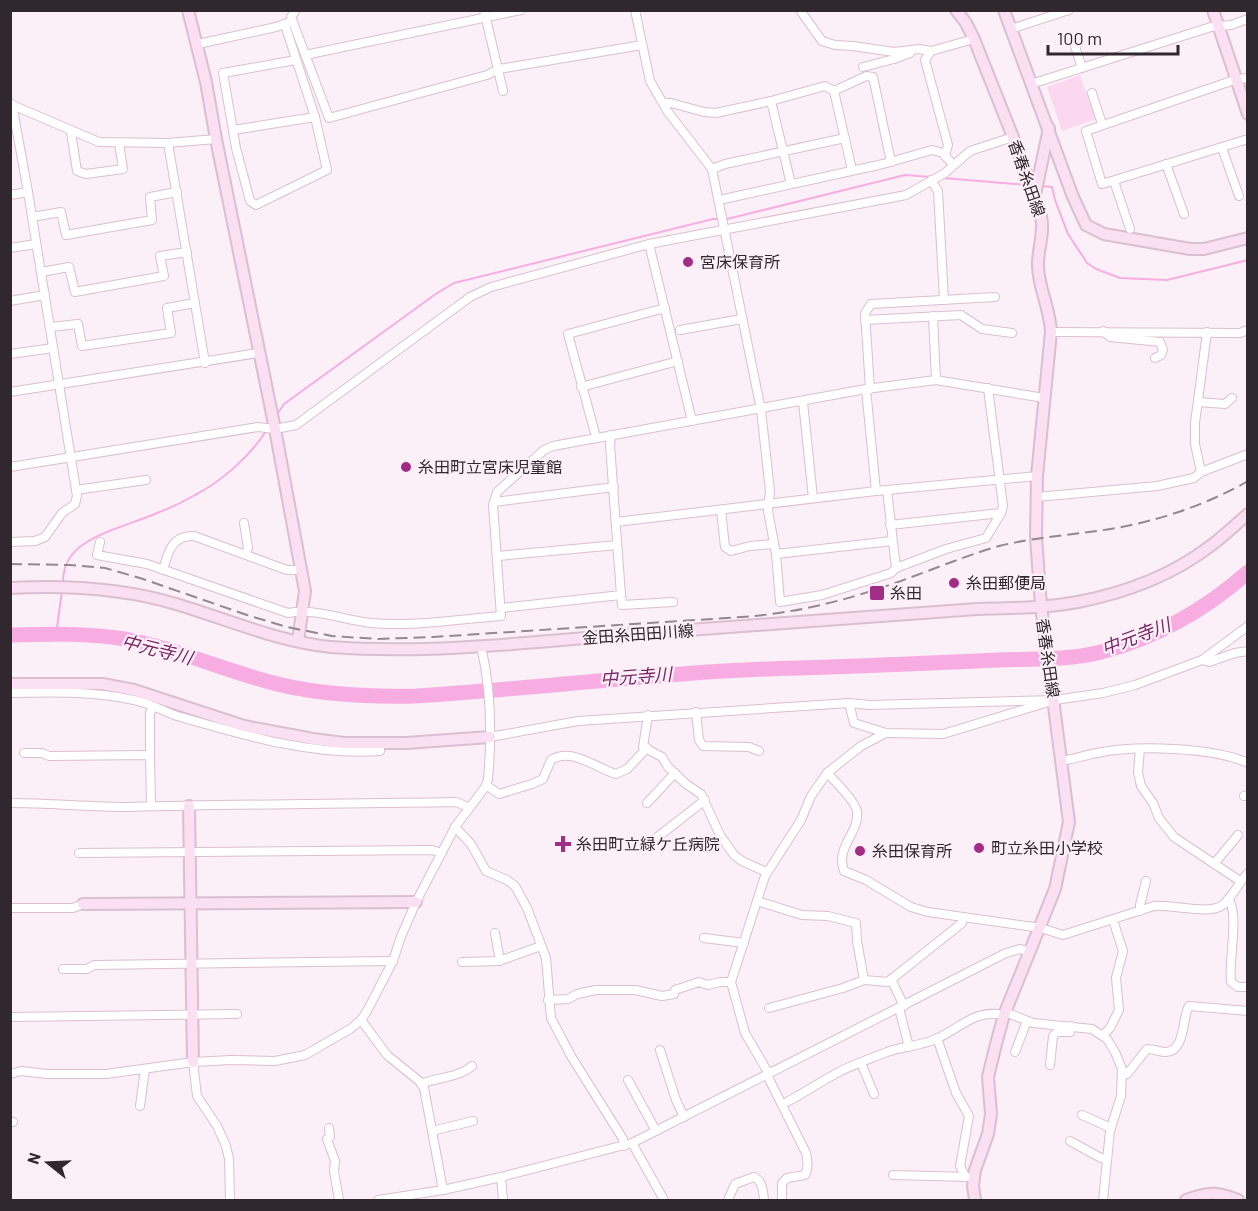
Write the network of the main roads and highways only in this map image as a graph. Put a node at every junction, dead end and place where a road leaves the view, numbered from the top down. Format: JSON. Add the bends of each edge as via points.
{"nodes":[{"id":1,"x":188,"y":10,"type":"edge"},
{"id":2,"x":956,"y":10,"type":"edge"},
{"id":3,"x":1004,"y":10,"type":"edge"},
{"id":4,"x":1213,"y":10,"type":"edge"},
{"id":5,"x":1242,"y":78,"type":"edge"},
{"id":6,"x":1248,"y":114,"type":"edge"},
{"id":7,"x":1049,"y":128,"type":"junction"},
{"id":8,"x":1034,"y":197,"type":"junction"},
{"id":9,"x":1248,"y":238,"type":"edge"},
{"id":10,"x":1248,"y":514,"type":"edge"},
{"id":11,"x":10,"y":588,"type":"edge"},
{"id":12,"x":1042,"y":612,"type":"junction"},
{"id":13,"x":298,"y":640,"type":"junction"},
{"id":14,"x":10,"y":684,"type":"edge"},
{"id":15,"x":490,"y":732,"type":"road end"},
{"id":16,"x":189,"y":806,"type":"road end"},
{"id":17,"x":191,"y":902,"type":"junction"},
{"id":18,"x":416,"y":902,"type":"road end"},
{"id":19,"x":83,"y":904,"type":"road end"},
{"id":20,"x":193,"y":1062,"type":"road end"},
{"id":21,"x":975,"y":1200,"type":"edge"},
{"id":22,"x":1186,"y":1200,"type":"edge"},
{"id":23,"x":1238,"y":1200,"type":"edge"}],
"edges":[{"from":1,"to":13,"type":"main road","via":[[238,242],[305,591]]},
{"from":2,"to":8,"type":"main road","name":"香春糸田線","via":[[974,39]]},
{"from":3,"to":7,"type":"main road"},
{"from":4,"to":5,"type":"main road"},
{"from":5,"to":6,"type":"main road"},
{"from":7,"to":8,"type":"main road"},
{"from":7,"to":9,"type":"main road","via":[[1086,225],[1104,234],[1190,249]]},
{"from":8,"to":12,"type":"main road","name":"香春糸田線","via":[[1044,228],[1039,280],[1051,332],[1037,476],[1036,537]]},
{"from":10,"to":12,"type":"main road","name":"金田糸田田川線","via":[[1209,548],[1168,572],[1115,592]]},
{"from":11,"to":13,"type":"main road","name":"金田糸田田川線","via":[[56,586],[131,594]]},
{"from":12,"to":13,"type":"main road","name":"金田糸田田川線","via":[[977,609],[481,646],[329,647]]},
{"from":12,"to":21,"type":"main road","name":"香春糸田線","via":[[1069,822],[1060,873],[1004,1013],[988,1077],[988,1134],[970,1177]]},
{"from":14,"to":15,"type":"main road","via":[[102,684],[134,690],[244,726],[344,743],[406,743]]},
{"from":16,"to":17,"type":"main road"},
{"from":17,"to":18,"type":"main road"},
{"from":17,"to":19,"type":"main road"},
{"from":17,"to":20,"type":"main road"},
{"from":22,"to":23,"type":"main road","via":[[1208,1192]]}]}
